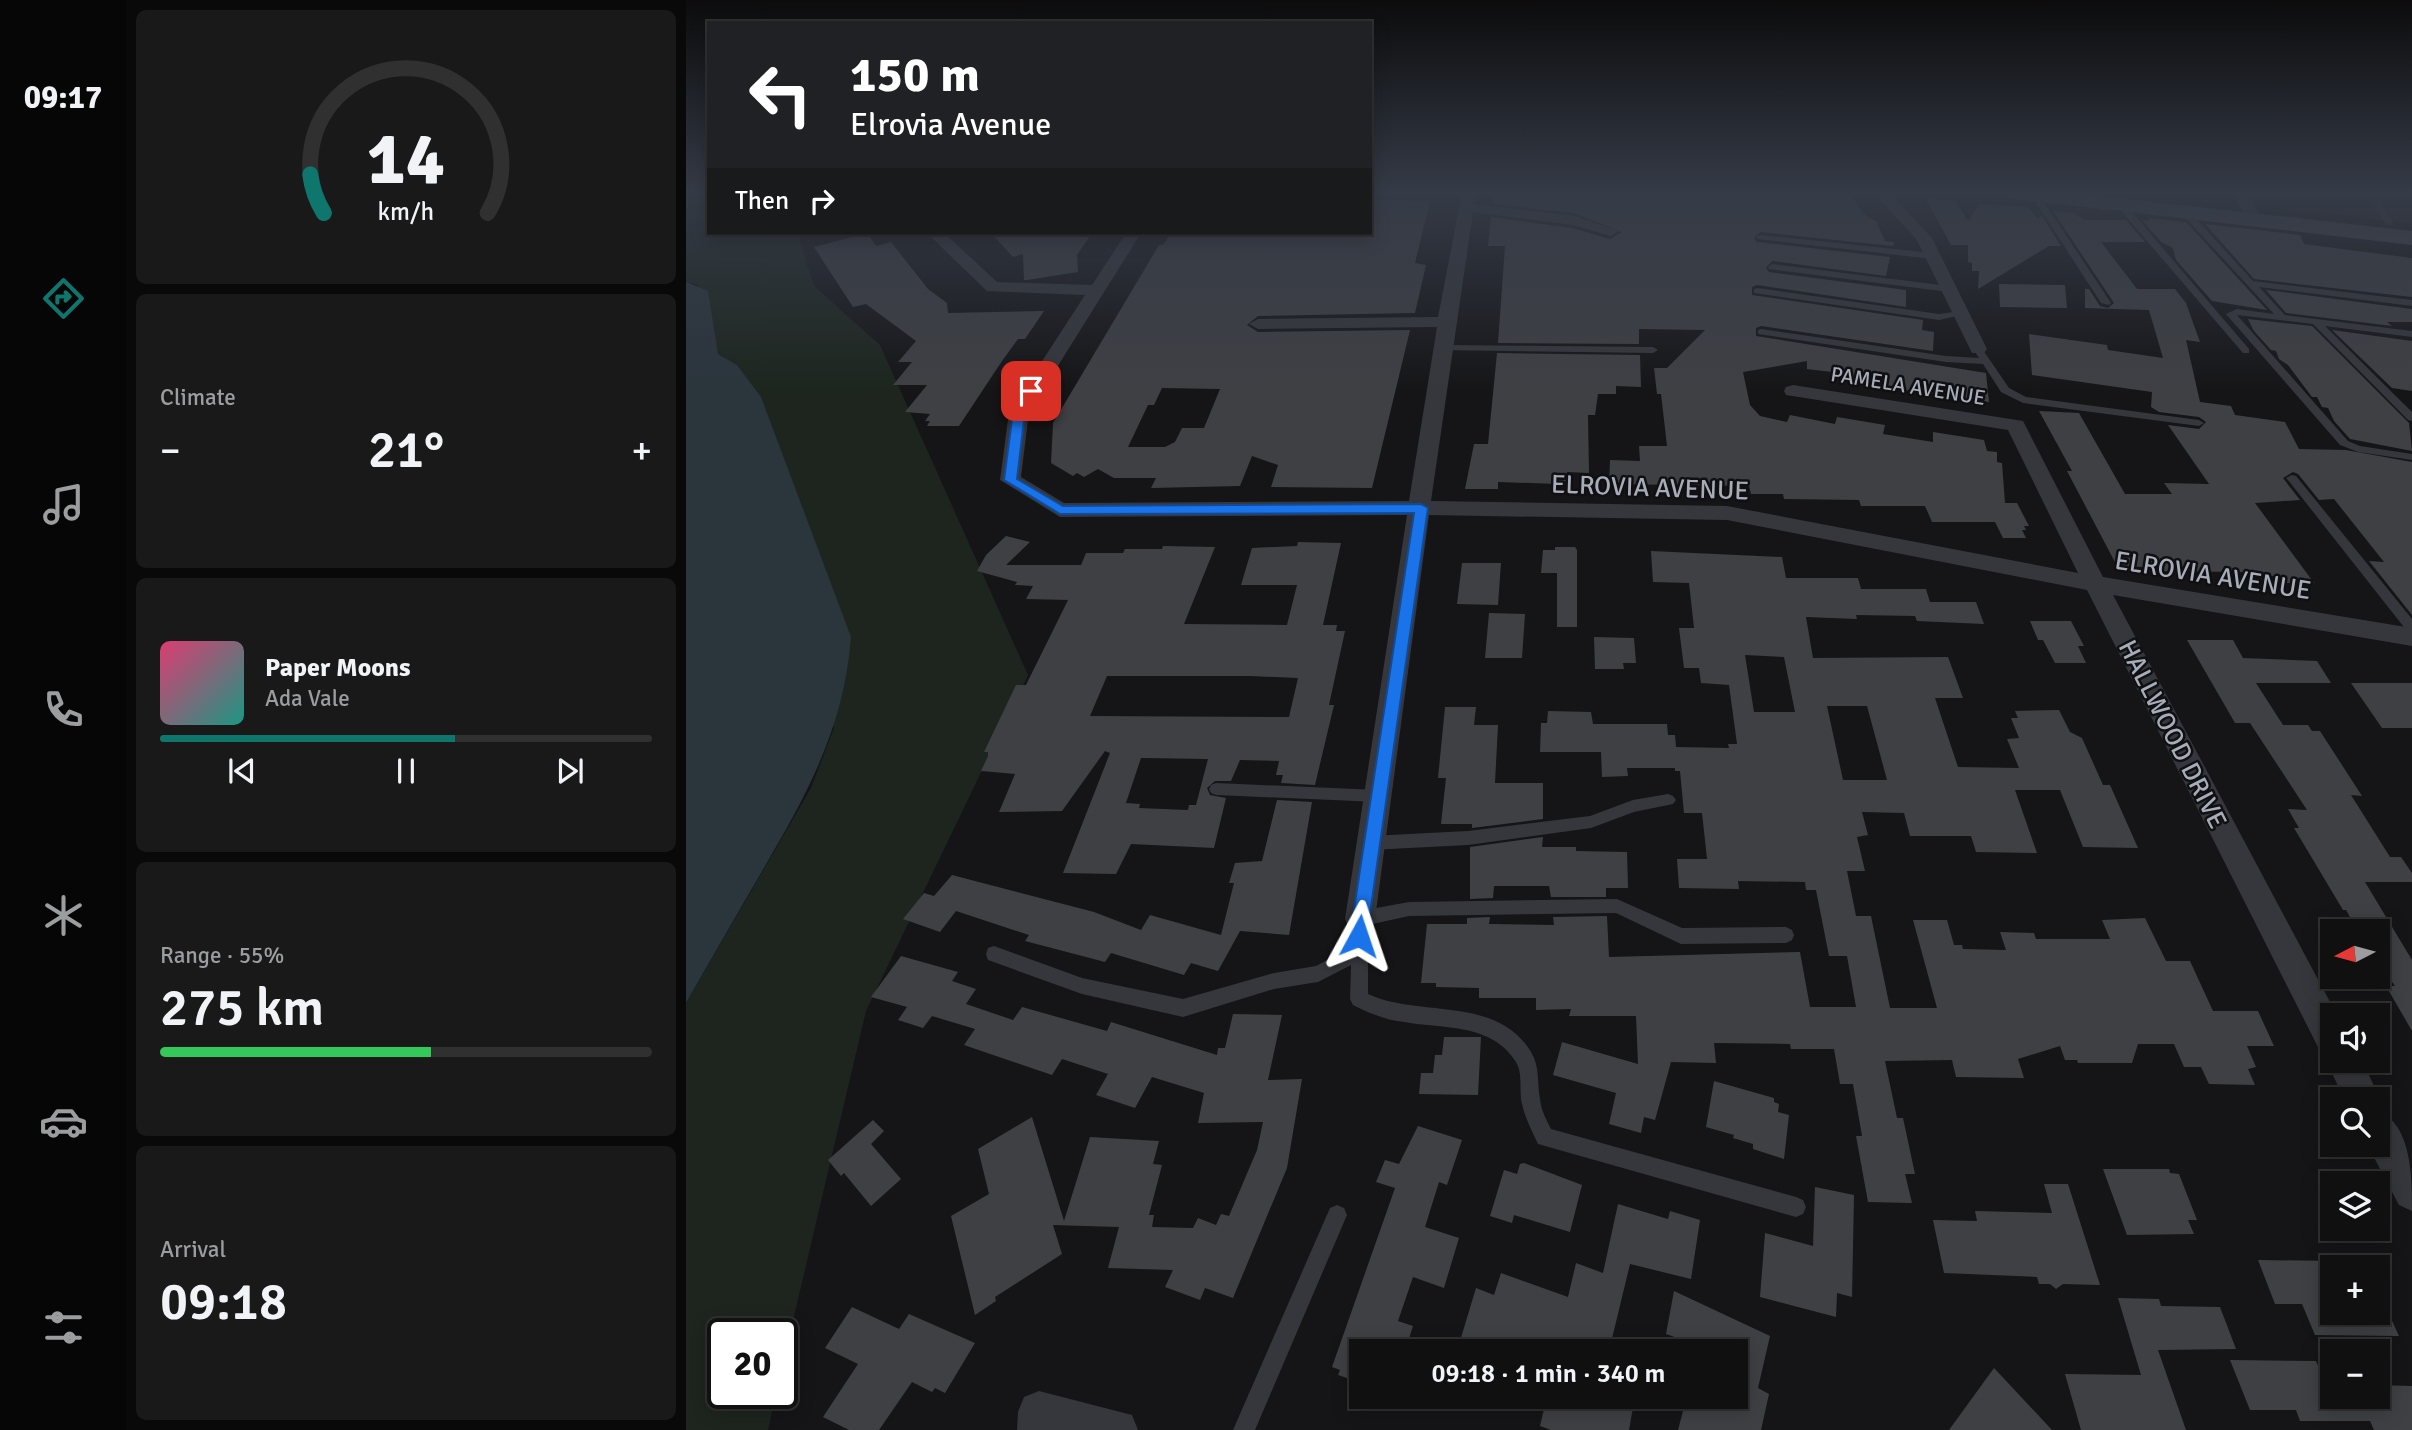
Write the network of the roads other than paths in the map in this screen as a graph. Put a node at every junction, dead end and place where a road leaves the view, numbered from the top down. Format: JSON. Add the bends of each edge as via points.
{"nodes":[{"id":1,"x":964,"y":260,"type":"edge"},
{"id":2,"x":1115,"y":260,"type":"edge"},
{"id":3,"x":1457,"y":260,"type":"edge"},
{"id":4,"x":1935,"y":260,"type":"edge"},
{"id":5,"x":2074,"y":260,"type":"edge"},
{"id":6,"x":2170,"y":260,"type":"edge"},
{"id":7,"x":2228,"y":260,"type":"edge"},
{"id":8,"x":1772,"y":267,"type":"dead end"},
{"id":9,"x":2249,"y":283,"type":"junction"},
{"id":10,"x":1949,"y":289,"type":"junction"},
{"id":11,"x":1095,"y":290,"type":"junction"},
{"id":12,"x":1757,"y":291,"type":"dead end"},
{"id":13,"x":2106,"y":303,"type":"dead end"},
{"id":14,"x":2412,"y":303,"type":"edge"},
{"id":15,"x":1961,"y":314,"type":"junction"},
{"id":16,"x":2282,"y":317,"type":"junction"},
{"id":17,"x":1446,"y":322,"type":"junction"},
{"id":18,"x":2316,"y":322,"type":"junction"},
{"id":19,"x":1258,"y":324,"type":"dead end"},
{"id":20,"x":1761,"y":332,"type":"dead end"},
{"id":21,"x":2412,"y":334,"type":"edge"},
{"id":22,"x":1443,"y":348,"type":"junction"},
{"id":23,"x":1653,"y":350,"type":"dead end"},
{"id":24,"x":2246,"y":351,"type":"dead end"},
{"id":25,"x":1982,"y":355,"type":"junction"},
{"id":26,"x":1793,"y":391,"type":"dead end"},
{"id":27,"x":2412,"y":418,"type":"edge"},
{"id":28,"x":2199,"y":423,"type":"dead end"},
{"id":29,"x":2016,"y":425,"type":"joint"},
{"id":30,"x":2412,"y":457,"type":"edge"},
{"id":31,"x":2292,"y":478,"type":"dead end"},
{"id":32,"x":1421,"y":508,"type":"junction"},
{"id":33,"x":2095,"y":584,"type":"junction"},
{"id":34,"x":2412,"y":628,"type":"edge"},
{"id":35,"x":2412,"y":637,"type":"edge"},
{"id":36,"x":1216,"y":789,"type":"dead end"},
{"id":37,"x":1378,"y":796,"type":"junction"},
{"id":38,"x":1668,"y":800,"type":"dead end"},
{"id":39,"x":1370,"y":843,"type":"junction"},
{"id":40,"x":1360,"y":919,"type":"junction"},
{"id":41,"x":1786,"y":935,"type":"dead end"},
{"id":42,"x":1359,"y":952,"type":"junction"},
{"id":43,"x":994,"y":954,"type":"dead end"},
{"id":44,"x":2320,"y":1016,"type":"edge"},
{"id":45,"x":2390,"y":1151,"type":"edge"},
{"id":46,"x":2412,"y":1192,"type":"edge"},
{"id":47,"x":1796,"y":1207,"type":"dead end"},
{"id":48,"x":1337,"y":1215,"type":"dead end"},
{"id":49,"x":1039,"y":1421,"type":"edge"},
{"id":50,"x":1117,"y":1430,"type":"edge"},
{"id":51,"x":1244,"y":1430,"type":"edge"}],
"edges":[{"from":1,"to":11,"type":"street","via":[[993,287]]},
{"from":2,"to":11,"type":"street"},
{"from":3,"to":17,"type":"street"},
{"from":4,"to":10,"type":"street"},
{"from":5,"to":13,"type":"lane"},
{"from":6,"to":24,"type":"lane"},
{"from":7,"to":9,"type":"lane"},
{"from":8,"to":10,"type":"lane"},
{"from":9,"to":14,"type":"lane"},
{"from":9,"to":16,"type":"lane"},
{"from":10,"to":15,"type":"street"},
{"from":11,"to":32,"type":"street","name":"ELROVIA AVENUE","via":[[1019,412],[1010,480],[1060,510]]},
{"from":12,"to":15,"type":"lane","via":[[1939,317]]},
{"from":15,"to":25,"type":"street"},
{"from":16,"to":18,"type":"lane"},
{"from":16,"to":30,"type":"lane","via":[[2231,314],[2344,443]]},
{"from":17,"to":19,"type":"street"},
{"from":17,"to":22,"type":"street"},
{"from":18,"to":21,"type":"lane"},
{"from":18,"to":27,"type":"lane"},
{"from":20,"to":25,"type":"lane","via":[[1946,359]]},
{"from":22,"to":23,"type":"lane"},
{"from":22,"to":32,"type":"street"},
{"from":25,"to":28,"type":"lane","via":[[2005,390],[2023,400]]},
{"from":26,"to":29,"type":"street","name":"PAMELA AVENUE"},
{"from":29,"to":33,"type":"street","name":"HALLWOOD DRIVE"},
{"from":31,"to":34,"type":"lane"},
{"from":32,"to":33,"type":"street","name":"ELROVIA AVENUE","via":[[1727,513]]},
{"from":32,"to":37,"type":"street"},
{"from":33,"to":35,"type":"street","name":"ELROVIA AVENUE"},
{"from":33,"to":44,"type":"street","name":"HALLWOOD DRIVE"},
{"from":36,"to":37,"type":"lane"},
{"from":37,"to":39,"type":"street"},
{"from":38,"to":39,"type":"lane","via":[[1633,806],[1591,822],[1468,838]]},
{"from":39,"to":40,"type":"street"},
{"from":40,"to":41,"type":"lane","via":[[1409,909],[1617,906],[1681,936]]},
{"from":40,"to":42,"type":"lane"},
{"from":42,"to":43,"type":"lane","via":[[1318,974],[1274,981],[1183,1008],[1082,986]]},
{"from":42,"to":47,"type":"lane","via":[[1359,999],[1366,1004],[1488,1025],[1515,1041],[1526,1061],[1531,1106],[1545,1137]]},
{"from":45,"to":46,"type":"street"},
{"from":48,"to":51,"type":"lane"},
{"from":49,"to":50,"type":"street"}]}
